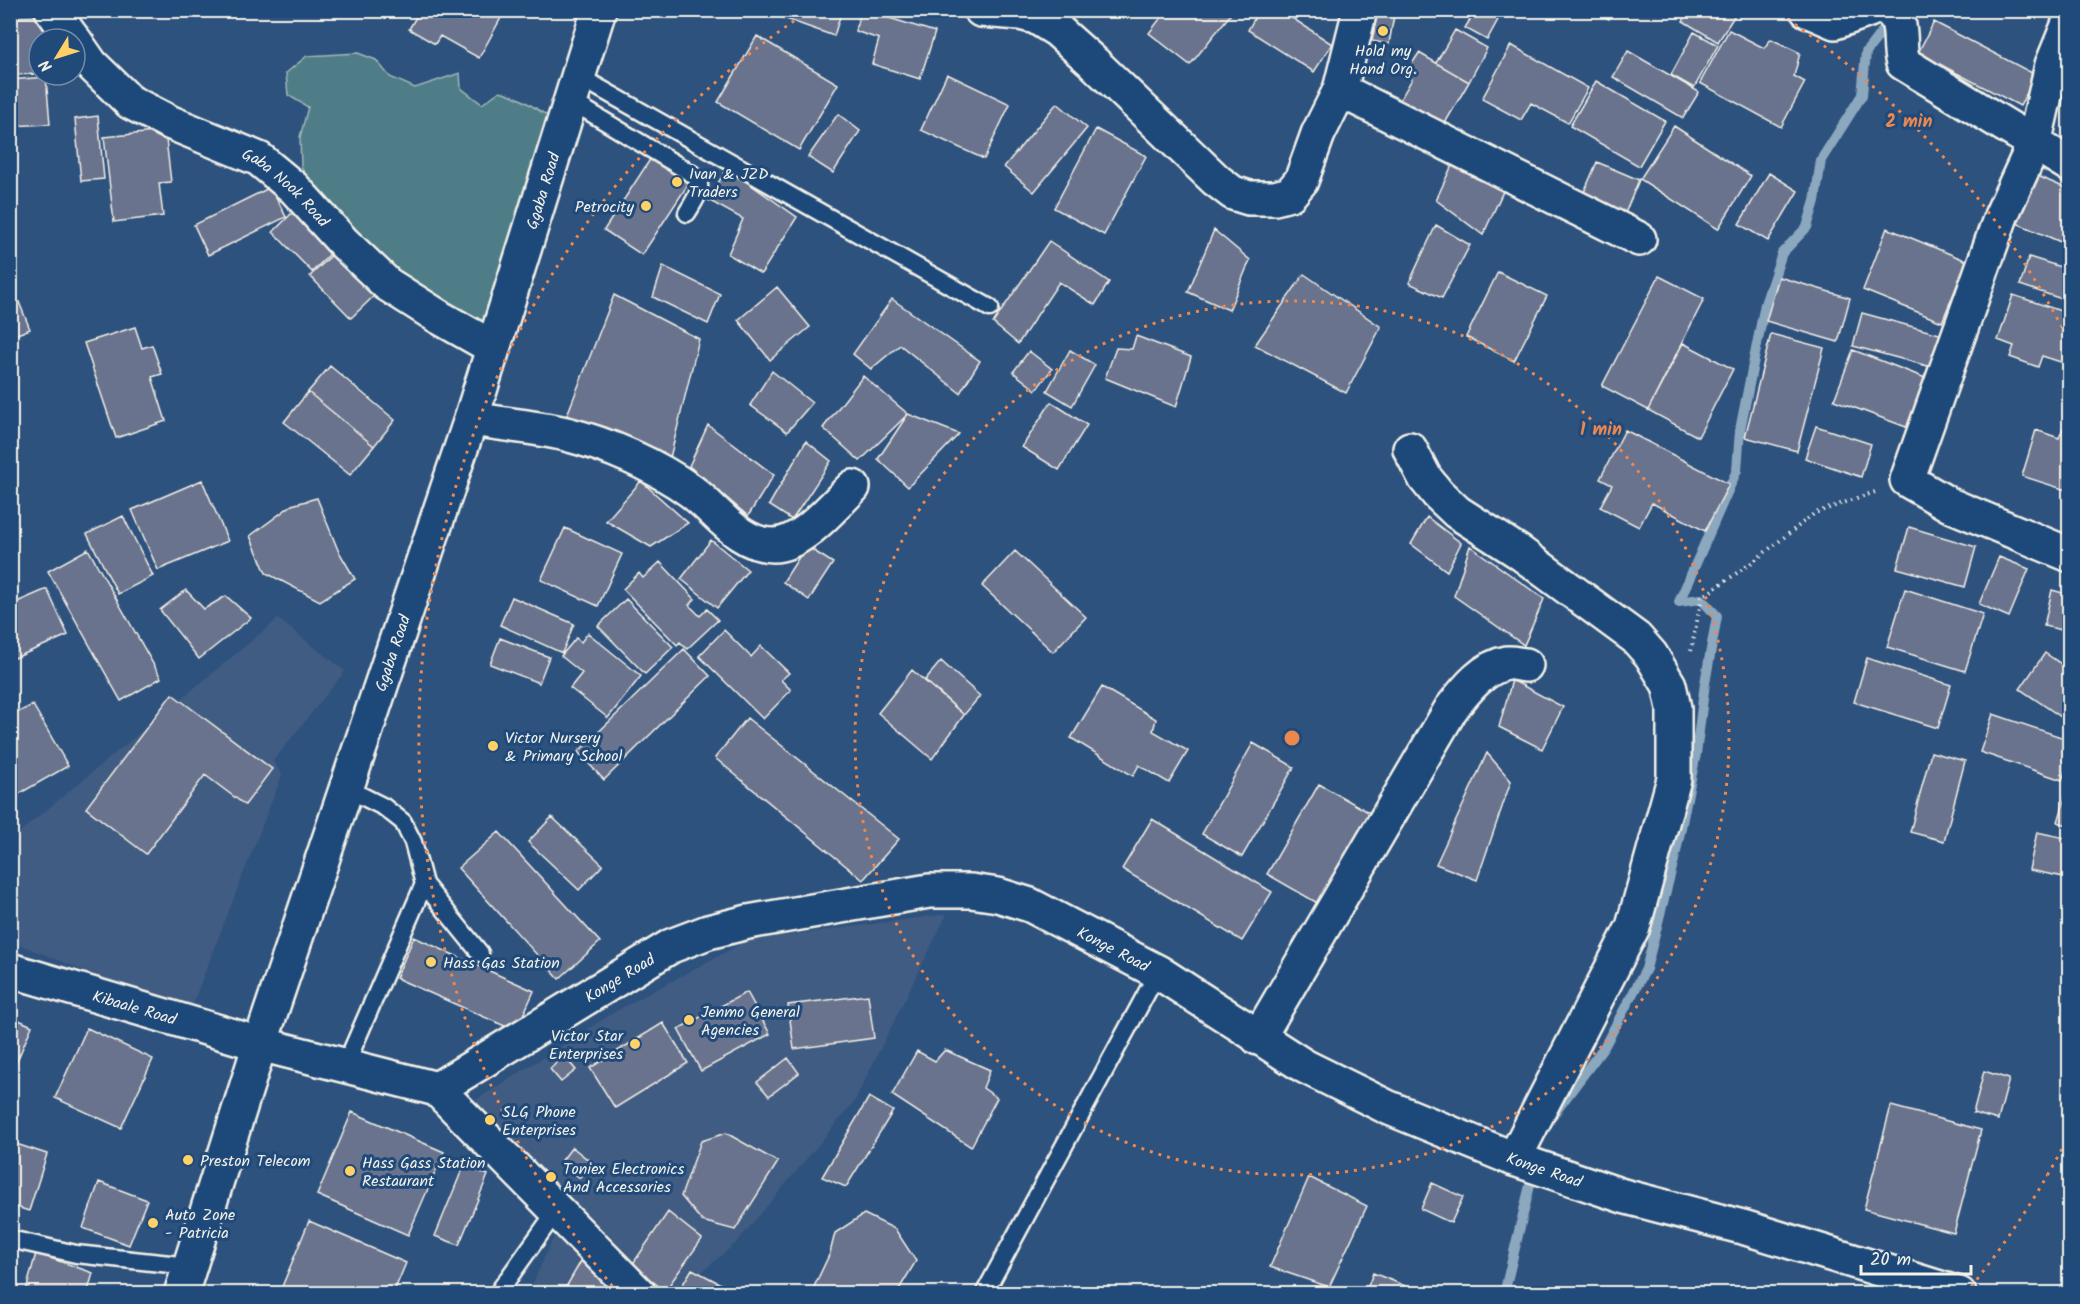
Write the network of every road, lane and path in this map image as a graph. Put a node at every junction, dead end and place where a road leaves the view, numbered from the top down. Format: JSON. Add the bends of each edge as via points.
{"nodes":[{"id":1,"x":52,"y":10,"type":"edge"},
{"id":2,"x":599,"y":10,"type":"edge"},
{"id":3,"x":981,"y":10,"type":"edge"},
{"id":4,"x":1360,"y":10,"type":"edge"},
{"id":5,"x":1807,"y":10,"type":"edge"},
{"id":6,"x":1869,"y":10,"type":"edge"},
{"id":7,"x":1889,"y":10,"type":"edge"},
{"id":8,"x":2070,"y":21,"type":"edge"},
{"id":9,"x":64,"y":27,"type":"edge"},
{"id":10,"x":87,"y":58,"type":"edge"},
{"id":11,"x":574,"y":89,"type":"junction"},
{"id":12,"x":1340,"y":90,"type":"junction"},
{"id":13,"x":2034,"y":144,"type":"junction"},
{"id":14,"x":2070,"y":165,"type":"edge"},
{"id":15,"x":687,"y":213,"type":"dead end"},
{"id":16,"x":1639,"y":239,"type":"dead end"},
{"id":17,"x":990,"y":308,"type":"dead end"},
{"id":18,"x":492,"y":347,"type":"junction"},
{"id":19,"x":471,"y":419,"type":"junction"},
{"id":20,"x":1410,"y":449,"type":"dead end"},
{"id":21,"x":1907,"y":480,"type":"junction"},
{"id":22,"x":853,"y":487,"type":"dead end"},
{"id":23,"x":2070,"y":555,"type":"edge"},
{"id":24,"x":1691,"y":654,"type":"dead end"},
{"id":25,"x":1526,"y":665,"type":"dead end"},
{"id":26,"x":346,"y":788,"type":"junction"},
{"id":27,"x":424,"y":884,"type":"junction"},
{"id":28,"x":480,"y":953,"type":"dead end"},
{"id":29,"x":10,"y":970,"type":"edge"},
{"id":30,"x":1158,"y":972,"type":"junction"},
{"id":31,"x":1258,"y":1038,"type":"junction"},
{"id":32,"x":260,"y":1044,"type":"junction"},
{"id":33,"x":345,"y":1066,"type":"junction"},
{"id":34,"x":437,"y":1089,"type":"junction"},
{"id":35,"x":1514,"y":1159,"type":"junction"},
{"id":36,"x":557,"y":1210,"type":"junction"},
{"id":37,"x":10,"y":1239,"type":"edge"},
{"id":38,"x":185,"y":1280,"type":"edge"},
{"id":39,"x":497,"y":1293,"type":"edge"},
{"id":40,"x":639,"y":1293,"type":"edge"},
{"id":41,"x":984,"y":1293,"type":"edge"},
{"id":42,"x":1959,"y":1293,"type":"edge"}],
"edges":[{"from":1,"to":9,"type":"street","name":"Gaba Nook Road"},
{"from":2,"to":11,"type":"street","name":"Ggaba Road"},
{"from":3,"to":12,"type":"street","via":[[1036,17],[1057,30],[1216,180],[1233,193],[1249,198],[1290,194],[1301,181]]},
{"from":4,"to":12,"type":"street"},
{"from":5,"to":6,"type":"street","via":[[1835,22]]},
{"from":7,"to":13,"type":"street","via":[[1900,30],[1903,63]]},
{"from":8,"to":13,"type":"street","via":[[2052,65]]},
{"from":10,"to":18,"type":"street","name":"Gaba Nook Road","via":[[130,102],[259,159],[294,188],[387,284]]},
{"from":11,"to":15,"type":"lane","via":[[698,179],[700,190]]},
{"from":11,"to":17,"type":"lane"},
{"from":11,"to":18,"type":"street","name":"Ggaba Road"},
{"from":12,"to":16,"type":"street"},
{"from":13,"to":14,"type":"street"},
{"from":13,"to":21,"type":"street","via":[[2001,216]]},
{"from":18,"to":19,"type":"street","name":"Ggaba Road"},
{"from":19,"to":22,"type":"street","via":[[566,434],[614,451],[666,474],[753,542],[775,545],[798,538]]},
{"from":19,"to":26,"type":"street","name":"Ggaba Road"},
{"from":20,"to":35,"type":"street","via":[[1425,478],[1457,512],[1519,552],[1635,638],[1669,685],[1674,708],[1674,779],[1633,927]]},
{"from":21,"to":23,"type":"street","via":[[1950,505]]},
{"from":21,"to":24,"type":"path","via":[[1815,513],[1702,597]]},
{"from":25,"to":31,"type":"street","via":[[1507,663],[1488,671],[1466,689],[1451,709]]},
{"from":26,"to":27,"type":"lane","via":[[384,807],[402,822],[413,842]]},
{"from":26,"to":32,"type":"street","name":"Ggaba Road"},
{"from":27,"to":28,"type":"lane"},
{"from":27,"to":33,"type":"lane"},
{"from":29,"to":32,"type":"street","name":"Kibaale Road"},
{"from":30,"to":31,"type":"street","name":"Konge Road"},
{"from":30,"to":34,"type":"street","name":"Konge Road","via":[[1030,905],[971,891],[929,891],[748,922],[671,946]]},
{"from":30,"to":41,"type":"lane"},
{"from":31,"to":35,"type":"street","name":"Konge Road","via":[[1387,1107]]},
{"from":32,"to":33,"type":"street"},
{"from":32,"to":38,"type":"street","name":"Ggaba Road"},
{"from":33,"to":34,"type":"street"},
{"from":34,"to":36,"type":"street"},
{"from":35,"to":42,"type":"street","name":"Konge Road","via":[[1623,1196],[1746,1228]]},
{"from":36,"to":39,"type":"lane"},
{"from":36,"to":40,"type":"street"},
{"from":37,"to":38,"type":"lane"}]}
